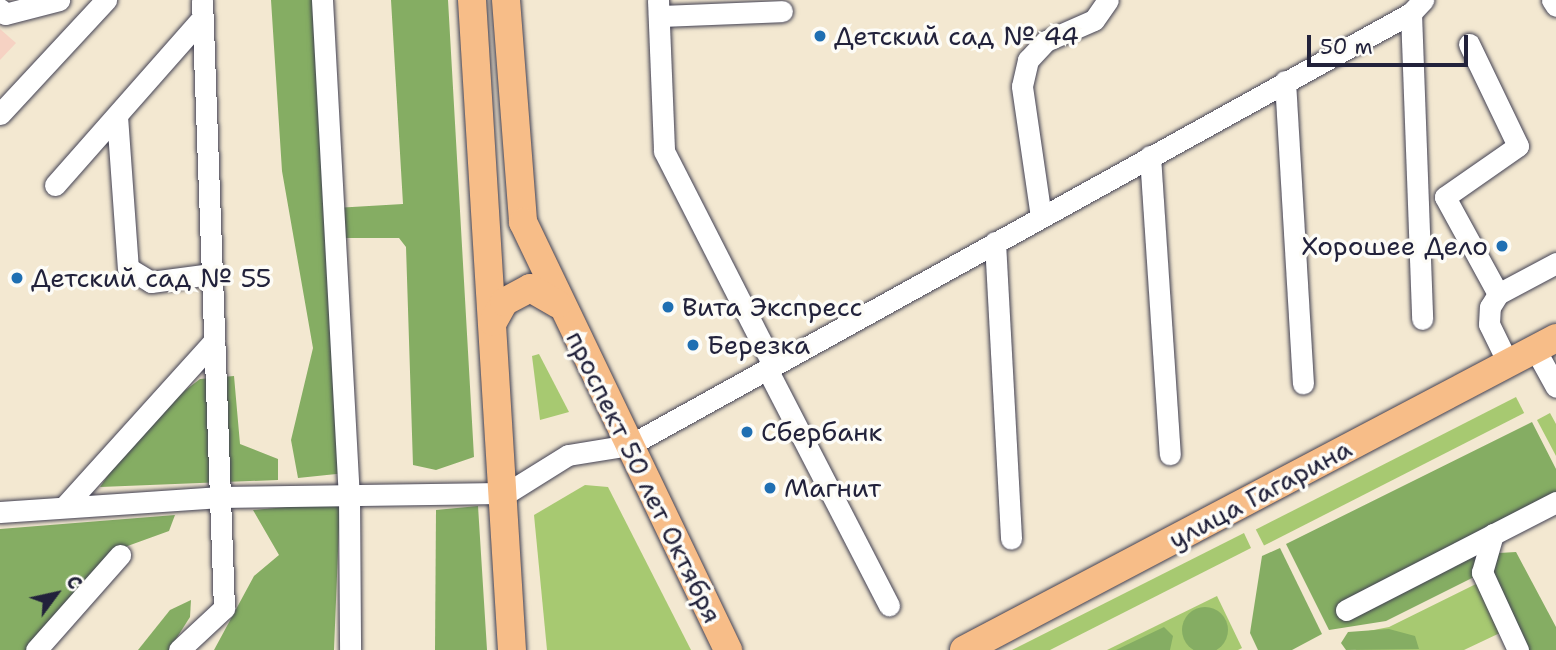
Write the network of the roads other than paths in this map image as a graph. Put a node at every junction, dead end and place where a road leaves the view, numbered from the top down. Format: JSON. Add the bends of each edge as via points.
{"nodes":[{"id":1,"x":59,"y":0,"type":"edge"},
{"id":2,"x":106,"y":0,"type":"edge"},
{"id":3,"x":322,"y":0,"type":"edge"},
{"id":4,"x":472,"y":0,"type":"edge"},
{"id":5,"x":506,"y":0,"type":"edge"},
{"id":6,"x":1108,"y":0,"type":"edge"},
{"id":7,"x":1552,"y":0,"type":"edge"},
{"id":8,"x":1417,"y":6,"type":"edge"},
{"id":9,"x":1556,"y":6,"type":"edge"},
{"id":10,"x":659,"y":8,"type":"edge"},
{"id":11,"x":0,"y":9,"type":"edge"},
{"id":12,"x":202,"y":9,"type":"edge"},
{"id":13,"x":782,"y":11,"type":"dead end"},
{"id":14,"x":1469,"y":44,"type":"dead end"},
{"id":15,"x":1284,"y":81,"type":"junction"},
{"id":16,"x":0,"y":114,"type":"edge"},
{"id":17,"x":117,"y":116,"type":"junction"},
{"id":18,"x":1150,"y":156,"type":"junction"},
{"id":19,"x":55,"y":185,"type":"dead end"},
{"id":20,"x":1041,"y":216,"type":"junction"},
{"id":21,"x":995,"y":242,"type":"junction"},
{"id":22,"x":1556,"y":263,"type":"edge"},
{"id":23,"x":211,"y":274,"type":"junction"},
{"id":24,"x":1498,"y":294,"type":"junction"},
{"id":25,"x":558,"y":304,"type":"junction"},
{"id":26,"x":1422,"y":319,"type":"dead end"},
{"id":27,"x":493,"y":322,"type":"junction"},
{"id":28,"x":214,"y":341,"type":"junction"},
{"id":29,"x":1545,"y":344,"type":"edge"},
{"id":30,"x":1508,"y":363,"type":"junction"},
{"id":31,"x":770,"y":367,"type":"junction"},
{"id":32,"x":1303,"y":383,"type":"dead end"},
{"id":33,"x":1556,"y":387,"type":"edge"},
{"id":34,"x":630,"y":445,"type":"junction"},
{"id":35,"x":1170,"y":454,"type":"dead end"},
{"id":36,"x":507,"y":493,"type":"junction"},
{"id":37,"x":349,"y":495,"type":"junction"},
{"id":38,"x":220,"y":497,"type":"junction"},
{"id":39,"x":1556,"y":502,"type":"edge"},
{"id":40,"x":64,"y":507,"type":"junction"},
{"id":41,"x":0,"y":512,"type":"edge"},
{"id":42,"x":1493,"y":534,"type":"junction"},
{"id":43,"x":1011,"y":540,"type":"dead end"},
{"id":44,"x":120,"y":555,"type":"dead end"},
{"id":45,"x":889,"y":604,"type":"dead end"},
{"id":46,"x":1346,"y":610,"type":"dead end"},
{"id":47,"x":36,"y":650,"type":"edge"},
{"id":48,"x":179,"y":650,"type":"edge"},
{"id":49,"x":350,"y":650,"type":"edge"},
{"id":50,"x":512,"y":650,"type":"edge"},
{"id":51,"x":728,"y":650,"type":"edge"},
{"id":52,"x":964,"y":650,"type":"edge"},
{"id":53,"x":1518,"y":650,"type":"edge"}],
"edges":[{"from":1,"to":11,"type":"street","via":[[5,14]]},
{"from":2,"to":16,"type":"street"},
{"from":3,"to":37,"type":"street"},
{"from":4,"to":27,"type":"main road"},
{"from":5,"to":25,"type":"main road","name":"проспект 50 лет Октября","via":[[523,222]]},
{"from":6,"to":20,"type":"street","via":[[1094,20],[1046,41],[1028,60],[1022,86]]},
{"from":7,"to":9,"type":"street"},
{"from":8,"to":15,"type":"street"},
{"from":8,"to":26,"type":"street"},
{"from":10,"to":13,"type":"street"},
{"from":10,"to":31,"type":"street","via":[[664,152]]},
{"from":12,"to":17,"type":"street"},
{"from":12,"to":23,"type":"street"},
{"from":14,"to":24,"type":"street","via":[[1518,146],[1445,197]]},
{"from":15,"to":18,"type":"street"},
{"from":15,"to":32,"type":"street"},
{"from":17,"to":19,"type":"street"},
{"from":17,"to":23,"type":"street","via":[[128,268],[151,282]]},
{"from":18,"to":20,"type":"street"},
{"from":18,"to":35,"type":"street"},
{"from":20,"to":21,"type":"street"},
{"from":21,"to":31,"type":"street"},
{"from":21,"to":43,"type":"street"},
{"from":22,"to":24,"type":"street"},
{"from":23,"to":28,"type":"street"},
{"from":24,"to":30,"type":"street","via":[[1489,324]]},
{"from":25,"to":27,"type":"main road","name":"проспект 50 лет Октября","via":[[530,288],[504,302]]},
{"from":25,"to":34,"type":"main road","name":"проспект 50 лет Октября"},
{"from":27,"to":36,"type":"main road"},
{"from":28,"to":38,"type":"street"},
{"from":28,"to":40,"type":"street"},
{"from":29,"to":30,"type":"main road","name":"улица Гагарина"},
{"from":29,"to":33,"type":"street"},
{"from":30,"to":52,"type":"main road","name":"улица Гагарина"},
{"from":31,"to":34,"type":"street"},
{"from":31,"to":45,"type":"street"},
{"from":34,"to":36,"type":"street","via":[[568,455]]},
{"from":34,"to":51,"type":"main road","name":"проспект 50 лет Октября"},
{"from":36,"to":37,"type":"street"},
{"from":36,"to":50,"type":"main road"},
{"from":37,"to":38,"type":"street"},
{"from":37,"to":49,"type":"street"},
{"from":38,"to":40,"type":"street"},
{"from":38,"to":48,"type":"street","via":[[224,608]]},
{"from":39,"to":42,"type":"street"},
{"from":40,"to":41,"type":"street"},
{"from":42,"to":46,"type":"street"},
{"from":42,"to":53,"type":"street","via":[[1482,572]]},
{"from":44,"to":47,"type":"street"}]}
